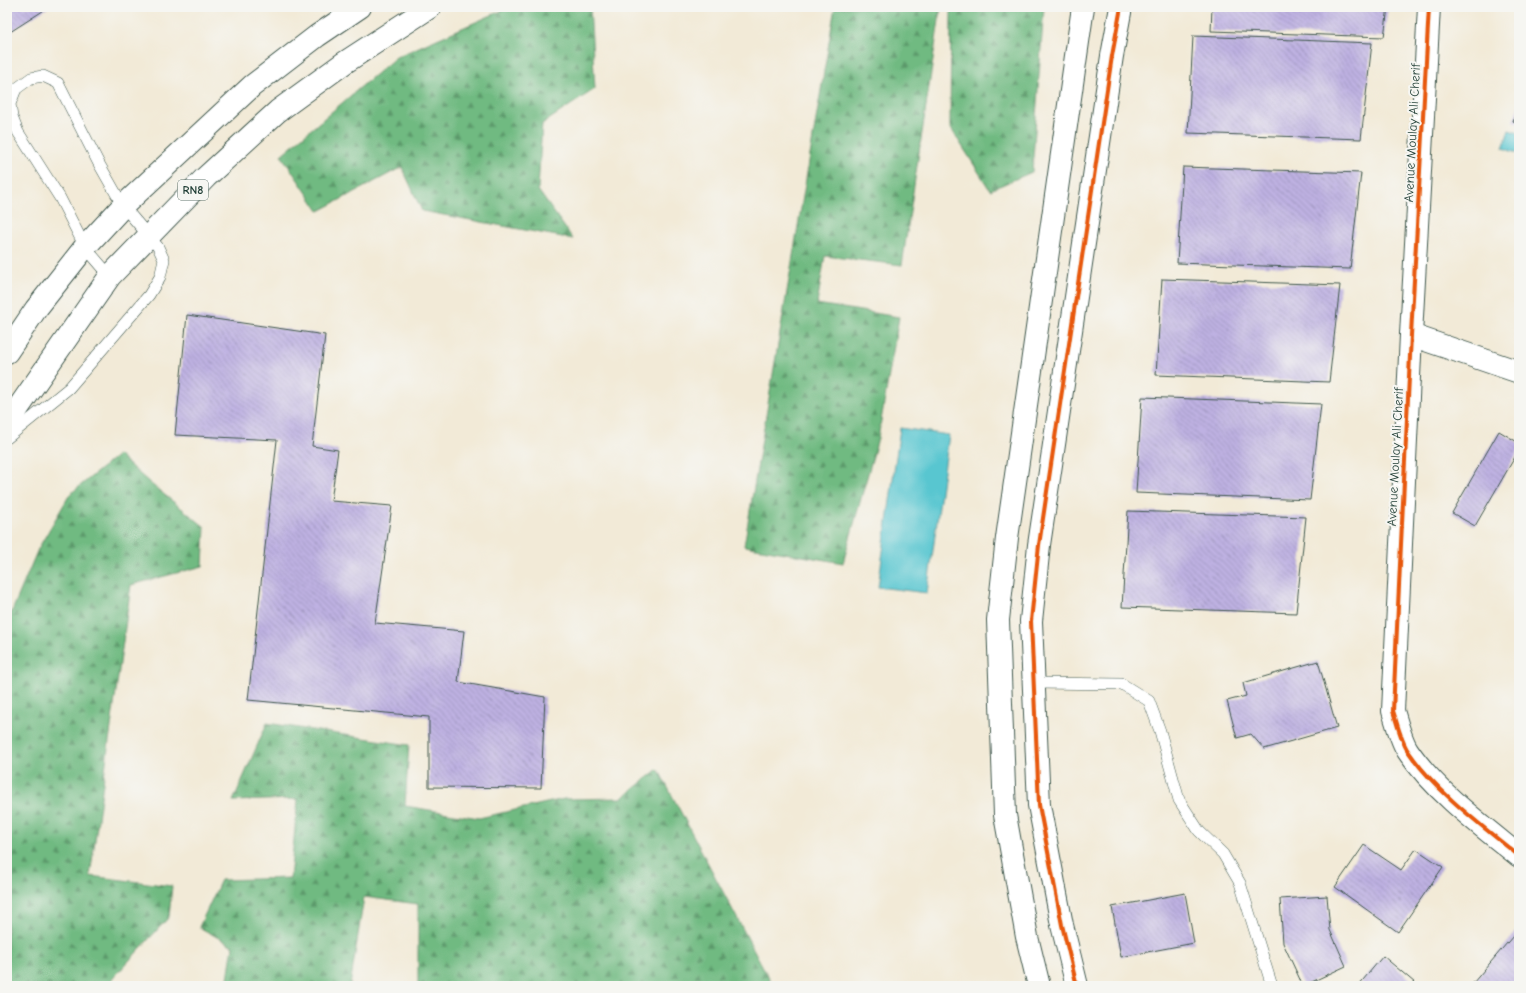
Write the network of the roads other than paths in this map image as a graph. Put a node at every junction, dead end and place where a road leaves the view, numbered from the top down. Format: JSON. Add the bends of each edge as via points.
{"nodes":[{"id":1,"x":360,"y":7,"type":"edge"},
{"id":2,"x":430,"y":7,"type":"edge"},
{"id":3,"x":1083,"y":7,"type":"edge"},
{"id":4,"x":1121,"y":7,"type":"edge"},
{"id":5,"x":1429,"y":7,"type":"edge"},
{"id":6,"x":123,"y":206,"type":"junction"},
{"id":7,"x":149,"y":236,"type":"junction"},
{"id":8,"x":85,"y":247,"type":"junction"},
{"id":9,"x":110,"y":276,"type":"junction"},
{"id":10,"x":1411,"y":335,"type":"junction"},
{"id":11,"x":7,"y":352,"type":"edge"},
{"id":12,"x":1519,"y":372,"type":"edge"},
{"id":13,"x":7,"y":424,"type":"edge"},
{"id":14,"x":7,"y":438,"type":"edge"},
{"id":15,"x":1035,"y":683,"type":"junction"},
{"id":16,"x":1519,"y":856,"type":"edge"},
{"id":17,"x":1039,"y":986,"type":"edge"},
{"id":18,"x":1077,"y":986,"type":"edge"},
{"id":19,"x":1272,"y":986,"type":"edge"}],
"edges":[{"from":1,"to":6,"type":"main road","number":"RN8","via":[[252,86]]},
{"from":2,"to":7,"type":"main road","number":"RN8","via":[[344,63],[278,111],[206,177]]},
{"from":3,"to":17,"type":"main road","via":[[1007,538],[998,620],[1005,815],[1027,937]]},
{"from":4,"to":15,"type":"main road","via":[[1039,545],[1031,621]]},
{"from":5,"to":10,"type":"main road","name":"Avenue Moulay Ali Cherif"},
{"from":6,"to":7,"type":"lane"},
{"from":6,"to":8,"type":"main road","number":"RN8"},
{"from":6,"to":8,"type":"lane","via":[[58,83],[43,76],[31,78],[16,89],[10,104],[18,132],[60,198]]},
{"from":7,"to":9,"type":"main road","number":"RN8"},
{"from":7,"to":14,"type":"lane","via":[[164,260],[160,277],[149,294],[69,388]]},
{"from":8,"to":9,"type":"lane"},
{"from":8,"to":11,"type":"main road","number":"RN8","via":[[36,309]]},
{"from":9,"to":13,"type":"main road","number":"RN8"},
{"from":10,"to":12,"type":"main road"},
{"from":10,"to":16,"type":"main road","name":"Avenue Moulay Ali Cherif","via":[[1393,711],[1407,750],[1433,782]]},
{"from":15,"to":18,"type":"main road","via":[[1039,805],[1062,926]]},
{"from":15,"to":19,"type":"lane","via":[[1122,684],[1149,701],[1179,800],[1199,831],[1223,854],[1240,883]]}]}
